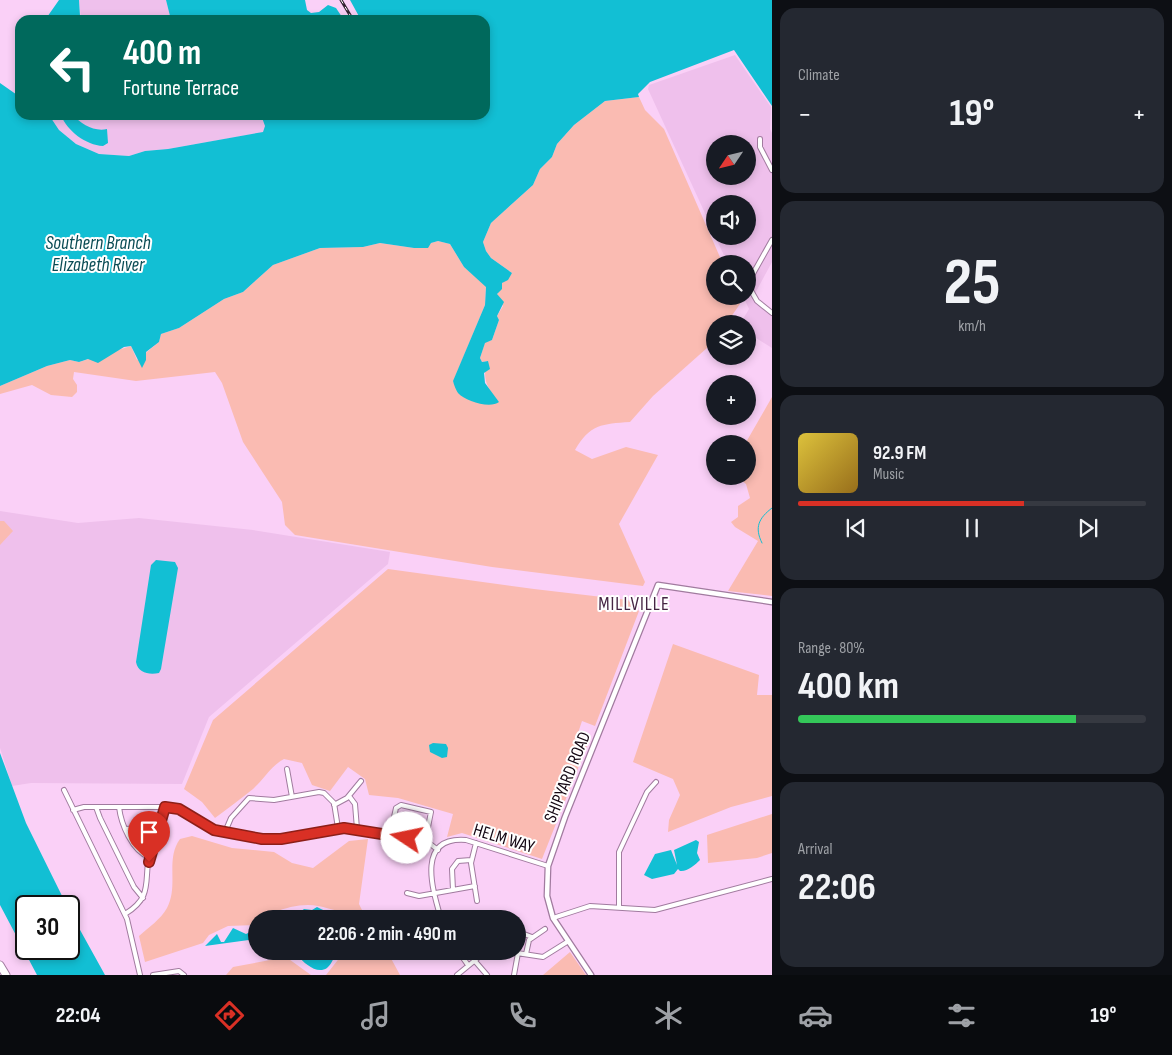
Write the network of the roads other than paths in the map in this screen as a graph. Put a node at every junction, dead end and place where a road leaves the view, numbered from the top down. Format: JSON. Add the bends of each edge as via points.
{"nodes":[{"id":1,"x":760,"y":139,"type":"dead end"},
{"id":2,"x":772,"y":170,"type":"edge"},
{"id":3,"x":772,"y":240,"type":"edge"},
{"id":4,"x":772,"y":313,"type":"edge"},
{"id":5,"x":772,"y":602,"type":"edge"},
{"id":6,"x":287,"y":768,"type":"dead end"},
{"id":7,"x":361,"y":782,"type":"dead end"},
{"id":8,"x":656,"y":782,"type":"dead end"},
{"id":9,"x":64,"y":790,"type":"dead end"},
{"id":10,"x":349,"y":796,"type":"junction"},
{"id":11,"x":292,"y":797,"type":"junction"},
{"id":12,"x":334,"y":805,"type":"junction"},
{"id":13,"x":96,"y":806,"type":"junction"},
{"id":14,"x":119,"y":807,"type":"junction"},
{"id":15,"x":165,"y":807,"type":"junction"},
{"id":16,"x":74,"y":810,"type":"junction"},
{"id":17,"x":338,"y":828,"type":"junction"},
{"id":18,"x":126,"y":829,"type":"junction"},
{"id":19,"x":357,"y":829,"type":"junction"},
{"id":20,"x":158,"y":830,"type":"junction"},
{"id":21,"x":226,"y":832,"type":"junction"},
{"id":22,"x":390,"y":835,"type":"junction"},
{"id":23,"x":424,"y":842,"type":"junction"},
{"id":24,"x":476,"y":843,"type":"junction"},
{"id":25,"x":438,"y":850,"type":"junction"},
{"id":26,"x":149,"y":857,"type":"junction"},
{"id":27,"x":471,"y":860,"type":"junction"},
{"id":28,"x":548,"y":866,"type":"junction"},
{"id":29,"x":772,"y":879,"type":"edge"},
{"id":30,"x":475,"y":886,"type":"junction"},
{"id":31,"x":453,"y":890,"type":"junction"},
{"id":32,"x":407,"y":893,"type":"dead end"},
{"id":33,"x":434,"y":894,"type":"junction"},
{"id":34,"x":143,"y":898,"type":"junction"},
{"id":35,"x":477,"y":901,"type":"dead end"},
{"id":36,"x":619,"y":907,"type":"junction"},
{"id":37,"x":439,"y":910,"type":"edge"},
{"id":38,"x":125,"y":914,"type":"junction"},
{"id":39,"x":552,"y":918,"type":"junction"},
{"id":40,"x":545,"y":929,"type":"dead end"},
{"id":41,"x":526,"y":935,"type":"edge"},
{"id":42,"x":532,"y":938,"type":"junction"},
{"id":43,"x":567,"y":942,"type":"junction"},
{"id":44,"x":526,"y":954,"type":"joint"},
{"id":45,"x":464,"y":960,"type":"edge"},
{"id":46,"x":474,"y":960,"type":"joint"},
{"id":47,"x":517,"y":960,"type":"edge"},
{"id":48,"x":0,"y":965,"type":"edge"},
{"id":49,"x":468,"y":965,"type":"junction"},
{"id":50,"x":6,"y":975,"type":"edge"},
{"id":51,"x":140,"y":975,"type":"edge"},
{"id":52,"x":153,"y":975,"type":"edge"},
{"id":53,"x":184,"y":975,"type":"edge"},
{"id":54,"x":457,"y":975,"type":"edge"},
{"id":55,"x":487,"y":975,"type":"edge"},
{"id":56,"x":514,"y":975,"type":"edge"},
{"id":57,"x":591,"y":975,"type":"edge"}],
"edges":[{"from":1,"to":2,"type":"street","via":[[760,147]]},
{"from":3,"to":4,"type":"street","via":[[750,279],[749,287],[757,302]]},
{"from":5,"to":28,"type":"street","name":"SHIPYARD ROAD","via":[[658,585]]},
{"from":6,"to":11,"type":"street"},
{"from":7,"to":10,"type":"street"},
{"from":8,"to":36,"type":"street","via":[[647,792],[619,852]]},
{"from":9,"to":16,"type":"street"},
{"from":10,"to":12,"type":"street"},
{"from":10,"to":19,"type":"street","via":[[355,804]]},
{"from":11,"to":12,"type":"street","via":[[322,792],[331,798]]},
{"from":11,"to":21,"type":"street","via":[[270,801],[249,798],[231,818]]},
{"from":12,"to":17,"type":"street"},
{"from":13,"to":14,"type":"street"},
{"from":13,"to":16,"type":"street"},
{"from":13,"to":34,"type":"street","via":[[134,887]]},
{"from":14,"to":15,"type":"street"},
{"from":14,"to":18,"type":"street"},
{"from":15,"to":20,"type":"street"},
{"from":15,"to":21,"type":"street","via":[[179,809],[210,828]]},
{"from":16,"to":38,"type":"street"},
{"from":17,"to":19,"type":"street"},
{"from":17,"to":21,"type":"street","via":[[274,840]]},
{"from":18,"to":20,"type":"street","via":[[142,826]]},
{"from":18,"to":26,"type":"street","via":[[137,850]]},
{"from":19,"to":22,"type":"street"},
{"from":20,"to":26,"type":"street"},
{"from":22,"to":23,"type":"street"},
{"from":22,"to":23,"type":"street","via":[[396,808],[401,804],[431,812]]},
{"from":23,"to":25,"type":"street"},
{"from":24,"to":25,"type":"street","name":"HELM WAY","via":[[454,840]]},
{"from":24,"to":27,"type":"street"},
{"from":24,"to":28,"type":"street","name":"HELM WAY"},
{"from":25,"to":33,"type":"street","via":[[430,869]]},
{"from":26,"to":34,"type":"street","via":[[148,882]]},
{"from":27,"to":30,"type":"street"},
{"from":27,"to":31,"type":"street","via":[[458,861],[452,869]]},
{"from":28,"to":39,"type":"street","name":"SHIPYARD ROAD","via":[[546,889]]},
{"from":29,"to":36,"type":"street","via":[[655,910]]},
{"from":30,"to":31,"type":"street"},
{"from":30,"to":35,"type":"street"},
{"from":31,"to":33,"type":"street"},
{"from":32,"to":33,"type":"street","via":[[416,896]]},
{"from":33,"to":37,"type":"street"},
{"from":34,"to":38,"type":"street"},
{"from":36,"to":39,"type":"street","via":[[590,906]]},
{"from":38,"to":51,"type":"street"},
{"from":39,"to":43,"type":"street","name":"SHIPYARD ROAD"},
{"from":40,"to":42,"type":"street"},
{"from":41,"to":42,"type":"street"},
{"from":42,"to":44,"type":"street"},
{"from":43,"to":44,"type":"street","via":[[546,956]]},
{"from":43,"to":57,"type":"street","name":"SHIPYARD ROAD"},
{"from":45,"to":49,"type":"street"},
{"from":46,"to":49,"type":"street"},
{"from":46,"to":55,"type":"street"},
{"from":47,"to":56,"type":"street"},
{"from":48,"to":50,"type":"highway"},
{"from":49,"to":54,"type":"street"},
{"from":52,"to":53,"type":"street","via":[[179,970]]}]}
